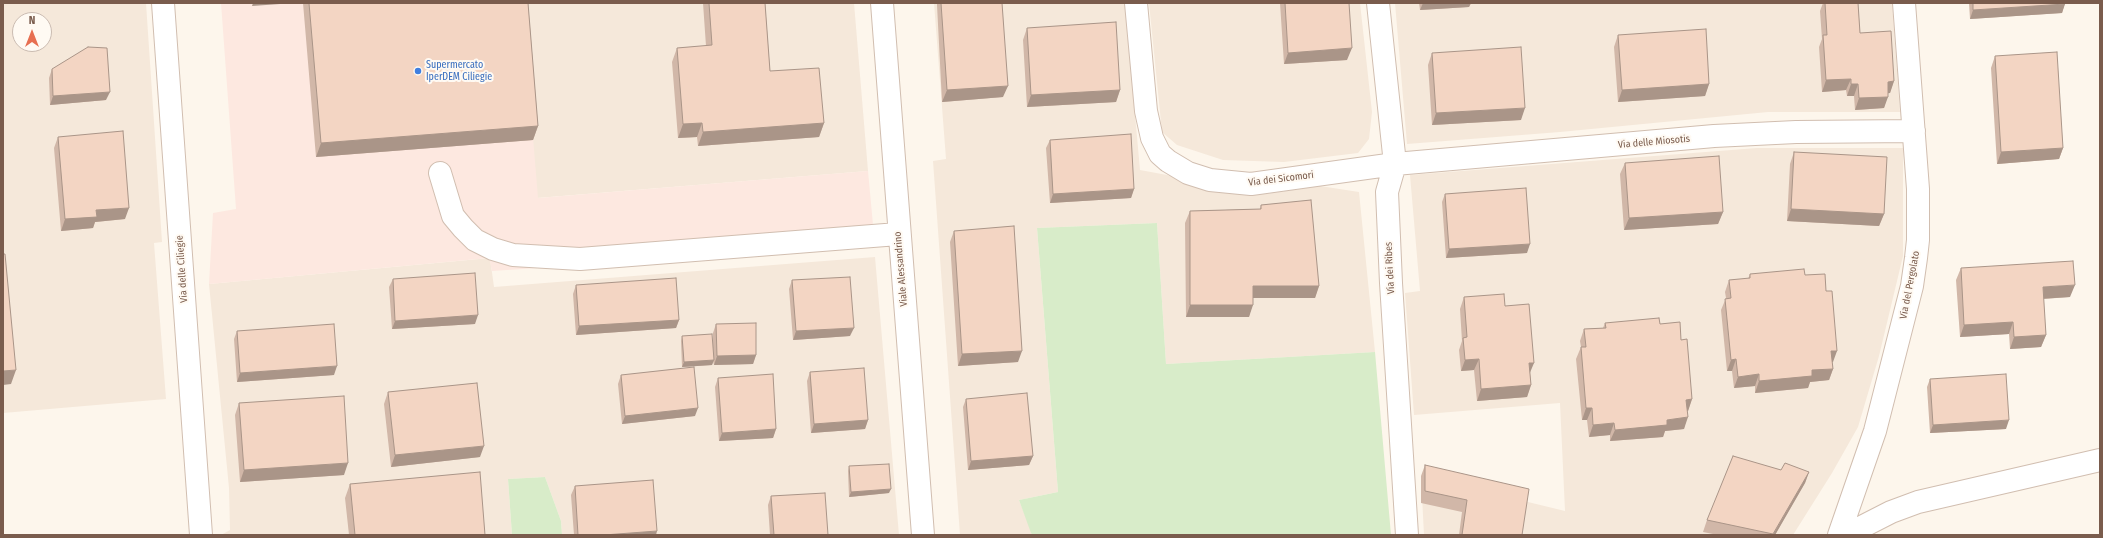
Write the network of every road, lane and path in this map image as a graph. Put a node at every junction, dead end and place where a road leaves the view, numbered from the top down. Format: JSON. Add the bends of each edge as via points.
{"nodes":[{"id":1,"x":163,"y":3,"type":"edge"},
{"id":2,"x":882,"y":3,"type":"edge"},
{"id":3,"x":1136,"y":3,"type":"edge"},
{"id":4,"x":1378,"y":3,"type":"edge"},
{"id":5,"x":1904,"y":3,"type":"edge"},
{"id":6,"x":1914,"y":131,"type":"junction"},
{"id":7,"x":1395,"y":164,"type":"junction"},
{"id":8,"x":440,"y":173,"type":"dead end"},
{"id":9,"x":898,"y":234,"type":"junction"},
{"id":10,"x":2100,"y":460,"type":"edge"},
{"id":11,"x":202,"y":535,"type":"edge"},
{"id":12,"x":923,"y":535,"type":"edge"},
{"id":13,"x":1407,"y":535,"type":"edge"},
{"id":14,"x":1839,"y":535,"type":"edge"},
{"id":15,"x":1846,"y":535,"type":"edge"}],
"edges":[{"from":1,"to":11,"type":"street","name":"Via delle Ciliegie"},
{"from":2,"to":9,"type":"street","name":"Viale Alessandrino"},
{"from":3,"to":7,"type":"street","name":"Via dei Sicomori","via":[[1150,131],[1160,154],[1176,166],[1199,178],[1251,184]]},
{"from":4,"to":7,"type":"street","name":"Via dei Ribes"},
{"from":5,"to":6,"type":"street","name":"Via del Pergolato"},
{"from":6,"to":7,"type":"street","name":"Via delle Miosotis","via":[[1738,134]]},
{"from":6,"to":14,"type":"street","name":"Via del Pergolato","via":[[1918,204],[1918,240],[1914,274],[1875,431]]},
{"from":7,"to":13,"type":"street","name":"Via dei Ribes","via":[[1387,192],[1390,283]]},
{"from":8,"to":9,"type":"street","via":[[453,216],[475,240],[492,249],[535,258],[580,259]]},
{"from":9,"to":12,"type":"street","name":"Viale Alessandrino"},
{"from":10,"to":15,"type":"street","via":[[1918,502],[1891,512]]}]}
